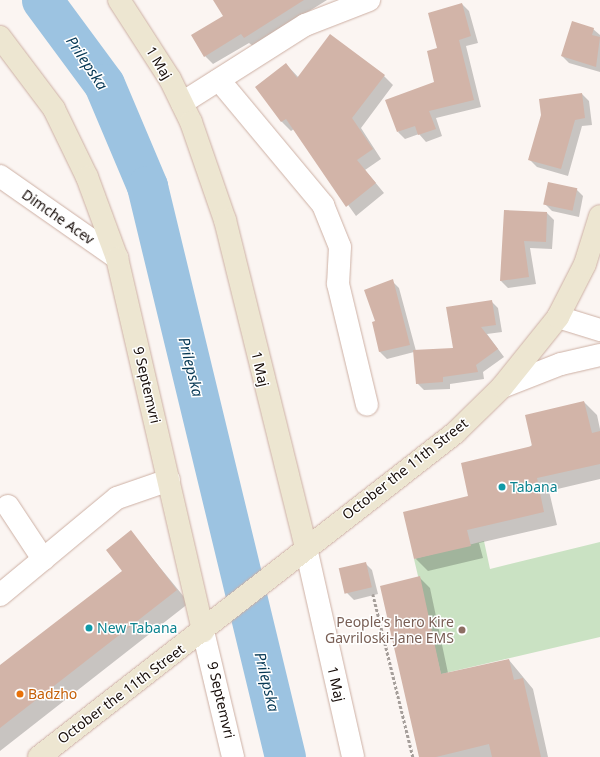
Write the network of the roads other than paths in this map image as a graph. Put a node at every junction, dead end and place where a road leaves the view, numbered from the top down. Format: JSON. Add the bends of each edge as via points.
{"nodes":[{"id":1,"x":119,"y":0,"type":"edge"},
{"id":2,"x":369,"y":0,"type":"edge"},
{"id":3,"x":0,"y":37,"type":"edge"},
{"id":4,"x":219,"y":80,"type":"junction"},
{"id":5,"x":182,"y":103,"type":"junction"},
{"id":6,"x":0,"y":176,"type":"edge"},
{"id":7,"x":600,"y":216,"type":"edge"},
{"id":8,"x":117,"y":258,"type":"junction"},
{"id":9,"x":558,"y":317,"type":"junction"},
{"id":10,"x":600,"y":330,"type":"edge"},
{"id":11,"x":600,"y":355,"type":"edge"},
{"id":12,"x":502,"y":387,"type":"junction"},
{"id":13,"x":367,"y":405,"type":"dead end"},
{"id":14,"x":169,"y":480,"type":"junction"},
{"id":15,"x":8,"y":506,"type":"dead end"},
{"id":16,"x":306,"y":548,"type":"junction"},
{"id":17,"x":43,"y":559,"type":"junction"},
{"id":18,"x":0,"y":595,"type":"edge"},
{"id":19,"x":203,"y":631,"type":"junction"},
{"id":20,"x":39,"y":757,"type":"edge"},
{"id":21,"x":233,"y":757,"type":"edge"},
{"id":22,"x":353,"y":757,"type":"edge"}],
"edges":[{"from":1,"to":5,"type":"street","name":"1 Maj"},
{"from":2,"to":4,"type":"street","via":[[305,25]]},
{"from":3,"to":8,"type":"street","name":"9 Septemvri","via":[[54,109],[88,177]]},
{"from":4,"to":5,"type":"street"},
{"from":4,"to":13,"type":"street","via":[[323,205],[340,247],[338,284]]},
{"from":5,"to":16,"type":"street","name":"1 Maj","via":[[225,220]]},
{"from":6,"to":8,"type":"street","name":"Dimche Acev"},
{"from":7,"to":9,"type":"street","name":"October the 11th Street","via":[[585,264]]},
{"from":8,"to":14,"type":"street","name":"9 Septemvri"},
{"from":9,"to":10,"type":"street"},
{"from":9,"to":12,"type":"street","name":"October the 11th Street"},
{"from":11,"to":12,"type":"street","name":"October the 11th Street","via":[[561,364]]},
{"from":12,"to":16,"type":"street","name":"October the 11th Street","via":[[455,434]]},
{"from":14,"to":17,"type":"street","via":[[117,498]]},
{"from":14,"to":19,"type":"street","name":"9 Septemvri"},
{"from":15,"to":17,"type":"street"},
{"from":16,"to":19,"type":"street","name":"October the 11th Street"},
{"from":16,"to":22,"type":"street","name":"1 Maj"},
{"from":17,"to":18,"type":"street"},
{"from":19,"to":20,"type":"street","name":"October the 11th Street"},
{"from":19,"to":21,"type":"street","name":"9 Septemvri"}]}
